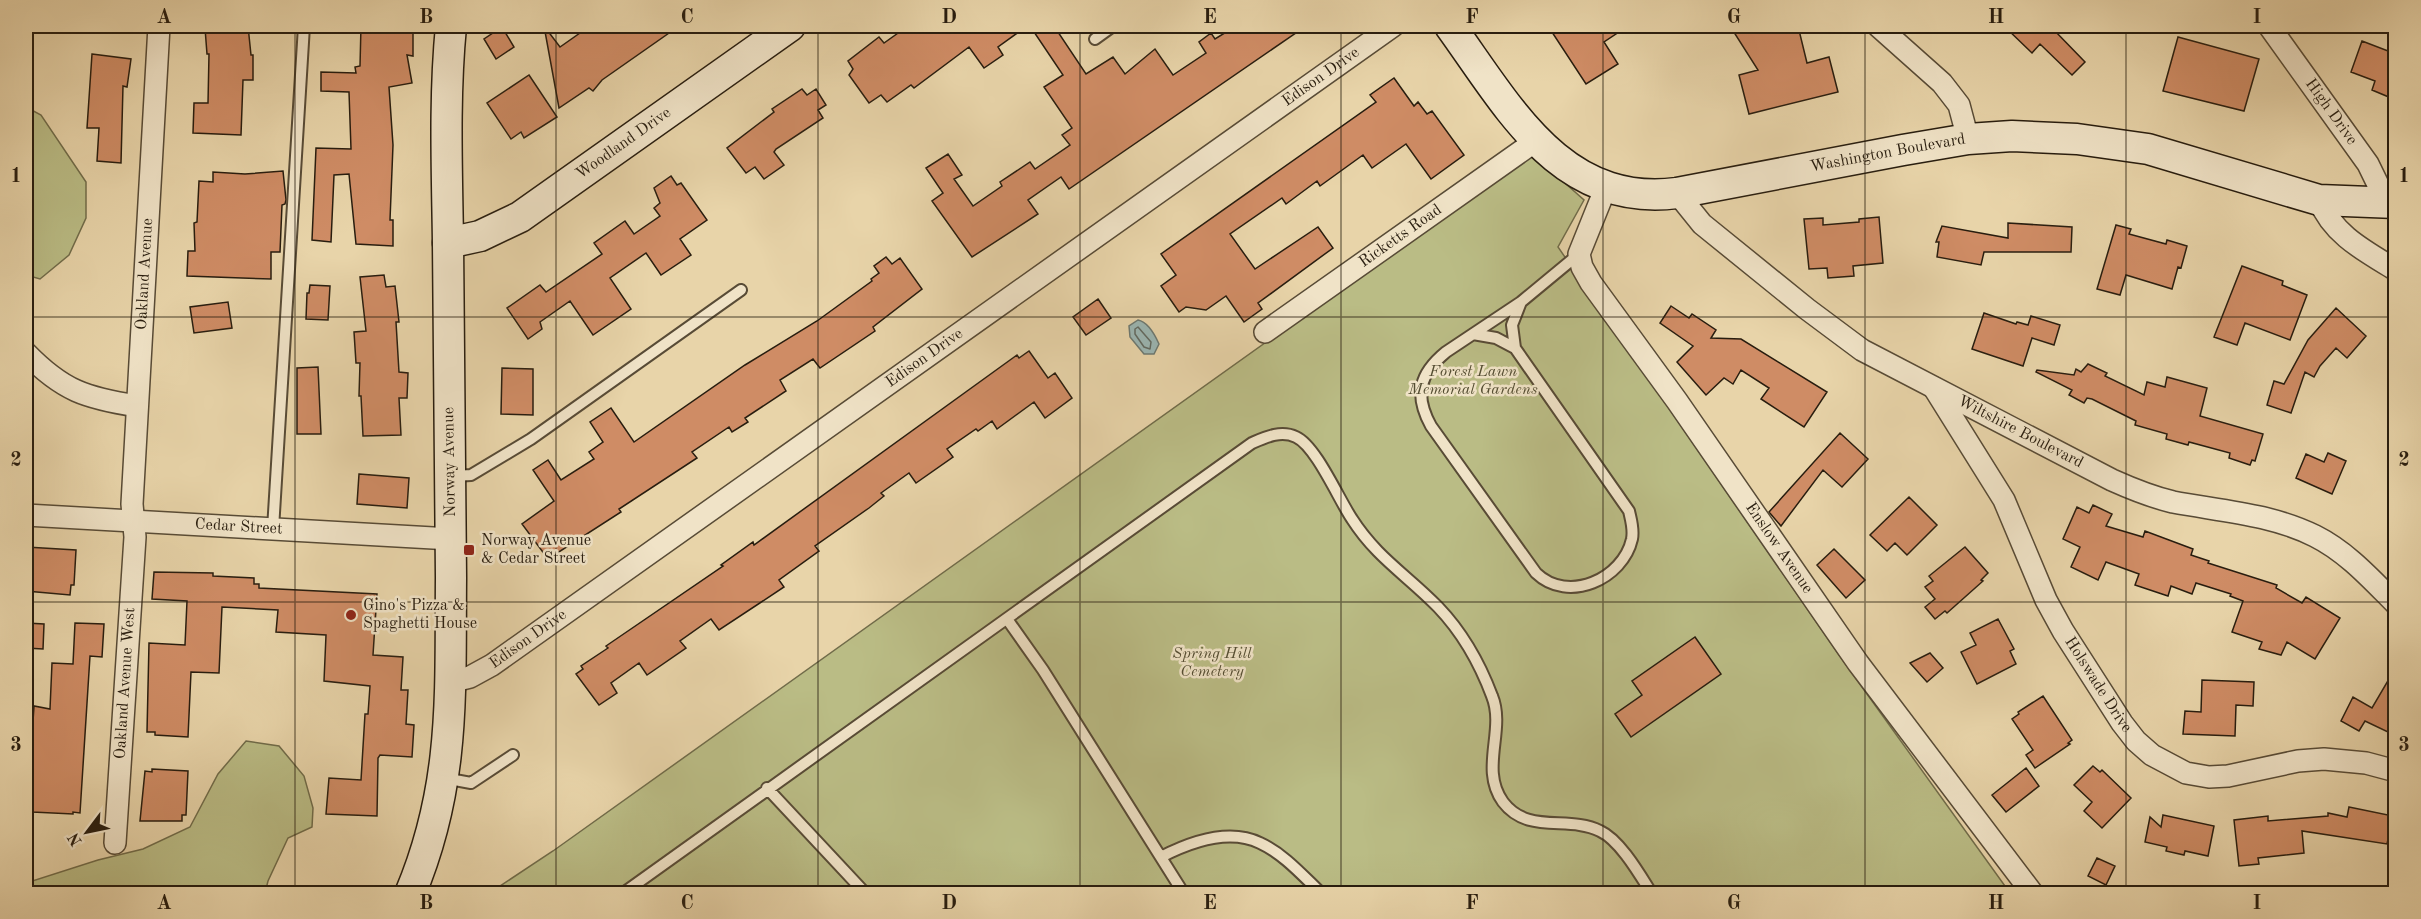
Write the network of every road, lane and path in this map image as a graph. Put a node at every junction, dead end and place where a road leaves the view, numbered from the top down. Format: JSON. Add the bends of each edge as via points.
{"nodes":[{"id":1,"x":159,"y":26,"type":"edge"},
{"id":2,"x":304,"y":26,"type":"edge"},
{"id":3,"x":451,"y":26,"type":"edge"},
{"id":4,"x":790,"y":26,"type":"edge"},
{"id":5,"x":1113,"y":26,"type":"edge"},
{"id":6,"x":1393,"y":26,"type":"edge"},
{"id":7,"x":1450,"y":26,"type":"edge"},
{"id":8,"x":1878,"y":26,"type":"edge"},
{"id":9,"x":2268,"y":26,"type":"edge"},
{"id":10,"x":1095,"y":39,"type":"dead end"},
{"id":11,"x":1968,"y":139,"type":"junction"},
{"id":12,"x":1537,"y":140,"type":"junction"},
{"id":13,"x":1606,"y":187,"type":"junction"},
{"id":14,"x":1677,"y":193,"type":"junction"},
{"id":15,"x":2319,"y":200,"type":"junction"},
{"id":16,"x":2391,"y":203,"type":"edge"},
{"id":17,"x":448,"y":243,"type":"junction"},
{"id":18,"x":1579,"y":254,"type":"junction"},
{"id":19,"x":2396,"y":270,"type":"edge"},
{"id":20,"x":741,"y":290,"type":"dead end"},
{"id":21,"x":1521,"y":302,"type":"junction"},
{"id":22,"x":1265,"y":332,"type":"dead end"},
{"id":23,"x":1473,"y":334,"type":"junction"},
{"id":24,"x":1515,"y":348,"type":"junction"},
{"id":25,"x":26,"y":353,"type":"edge"},
{"id":26,"x":1933,"y":388,"type":"junction"},
{"id":27,"x":137,"y":406,"type":"junction"},
{"id":28,"x":450,"y":476,"type":"junction"},
{"id":29,"x":26,"y":516,"type":"edge"},
{"id":30,"x":134,"y":522,"type":"junction"},
{"id":31,"x":273,"y":529,"type":"junction"},
{"id":32,"x":451,"y":539,"type":"junction"},
{"id":33,"x":2396,"y":604,"type":"edge"},
{"id":34,"x":1007,"y":619,"type":"junction"},
{"id":35,"x":450,"y":682,"type":"junction"},
{"id":36,"x":513,"y":755,"type":"dead end"},
{"id":37,"x":2396,"y":771,"type":"edge"},
{"id":38,"x":444,"y":778,"type":"junction"},
{"id":39,"x":767,"y":788,"type":"junction"},
{"id":40,"x":115,"y":843,"type":"dead end"},
{"id":41,"x":1161,"y":857,"type":"junction"},
{"id":42,"x":637,"y":889,"type":"edge"},
{"id":43,"x":410,"y":894,"type":"edge"},
{"id":44,"x":622,"y":894,"type":"edge"},
{"id":45,"x":866,"y":894,"type":"edge"},
{"id":46,"x":1184,"y":894,"type":"edge"},
{"id":47,"x":1322,"y":894,"type":"edge"},
{"id":48,"x":1652,"y":894,"type":"edge"},
{"id":49,"x":2033,"y":894,"type":"edge"}],
"edges":[{"from":1,"to":27,"type":"street","name":"Oakland Avenue"},
{"from":2,"to":31,"type":"lane"},
{"from":3,"to":17,"type":"street","name":"Norway Avenue","via":[[446,106]]},
{"from":4,"to":17,"type":"street","name":"Woodland Drive","via":[[520,217],[480,236]]},
{"from":5,"to":10,"type":"lane"},
{"from":6,"to":35,"type":"street","name":"Edison Drive","via":[[492,665]]},
{"from":7,"to":12,"type":"street","name":"Washington Boulevard"},
{"from":8,"to":11,"type":"street","via":[[1942,82],[1959,105]]},
{"from":9,"to":16,"type":"street","name":"High Drive","via":[[2368,164]]},
{"from":11,"to":14,"type":"street","name":"Washington Boulevard"},
{"from":11,"to":15,"type":"street","name":"Washington Boulevard","via":[[2044,137],[2139,147]]},
{"from":12,"to":13,"type":"street","name":"Washington Boulevard","via":[[1569,168]]},
{"from":12,"to":22,"type":"street","name":"Ricketts Road"},
{"from":13,"to":14,"type":"street","name":"Washington Boulevard","via":[[1641,195]]},
{"from":13,"to":18,"type":"street"},
{"from":14,"to":26,"type":"street","name":"Wiltshire Boulevard","via":[[1702,224],[1841,335]]},
{"from":15,"to":16,"type":"street","name":"Washington Boulevard"},
{"from":15,"to":19,"type":"street","via":[[2334,228]]},
{"from":17,"to":28,"type":"street","name":"Norway Avenue"},
{"from":18,"to":21,"type":"lane"},
{"from":18,"to":49,"type":"street","name":"Enslow Avenue","via":[[1591,283],[1858,663]]},
{"from":20,"to":28,"type":"lane","via":[[531,439],[471,475]]},
{"from":21,"to":23,"type":"lane"},
{"from":21,"to":24,"type":"lane","via":[[1512,325]]},
{"from":23,"to":24,"type":"lane","via":[[1496,338]]},
{"from":23,"to":24,"type":"lane","via":[[1428,369],[1421,392],[1425,414],[1536,573],[1556,586],[1583,586],[1606,574],[1624,558],[1633,536],[1629,511]]},
{"from":25,"to":27,"type":"street","via":[[61,385],[106,402]]},
{"from":26,"to":33,"type":"street","name":"Wiltshire Boulevard","via":[[2142,493],[2254,515],[2315,536],[2341,553]]},
{"from":26,"to":37,"type":"street","name":"Holswade Drive","via":[[2004,500],[2063,631],[2122,723],[2152,755],[2186,773],[2209,777],[2324,759]]},
{"from":27,"to":30,"type":"street","name":"Oakland Avenue"},
{"from":28,"to":32,"type":"street","name":"Norway Avenue"},
{"from":29,"to":30,"type":"street","name":"Cedar Street"},
{"from":30,"to":31,"type":"street","name":"Cedar Street"},
{"from":30,"to":40,"type":"street","name":"Oakland Avenue West"},
{"from":31,"to":32,"type":"street","name":"Cedar Street"},
{"from":32,"to":35,"type":"street","name":"Norway Avenue"},
{"from":34,"to":39,"type":"lane"},
{"from":34,"to":41,"type":"lane"},
{"from":34,"to":48,"type":"lane","via":[[1252,443],[1280,434],[1296,437],[1319,462],[1371,546],[1438,607],[1486,679],[1497,715],[1492,773],[1503,802],[1527,820],[1600,831],[1619,848]]},
{"from":35,"to":38,"type":"street","name":"Norway Avenue"},
{"from":36,"to":38,"type":"lane","via":[[471,783]]},
{"from":38,"to":43,"type":"street","name":"Norway Avenue","via":[[434,828]]},
{"from":39,"to":42,"type":"lane"},
{"from":39,"to":45,"type":"lane"},
{"from":41,"to":46,"type":"lane"},
{"from":41,"to":47,"type":"lane","via":[[1215,838],[1248,838],[1276,852]]},
{"from":42,"to":44,"type":"lane"}]}
